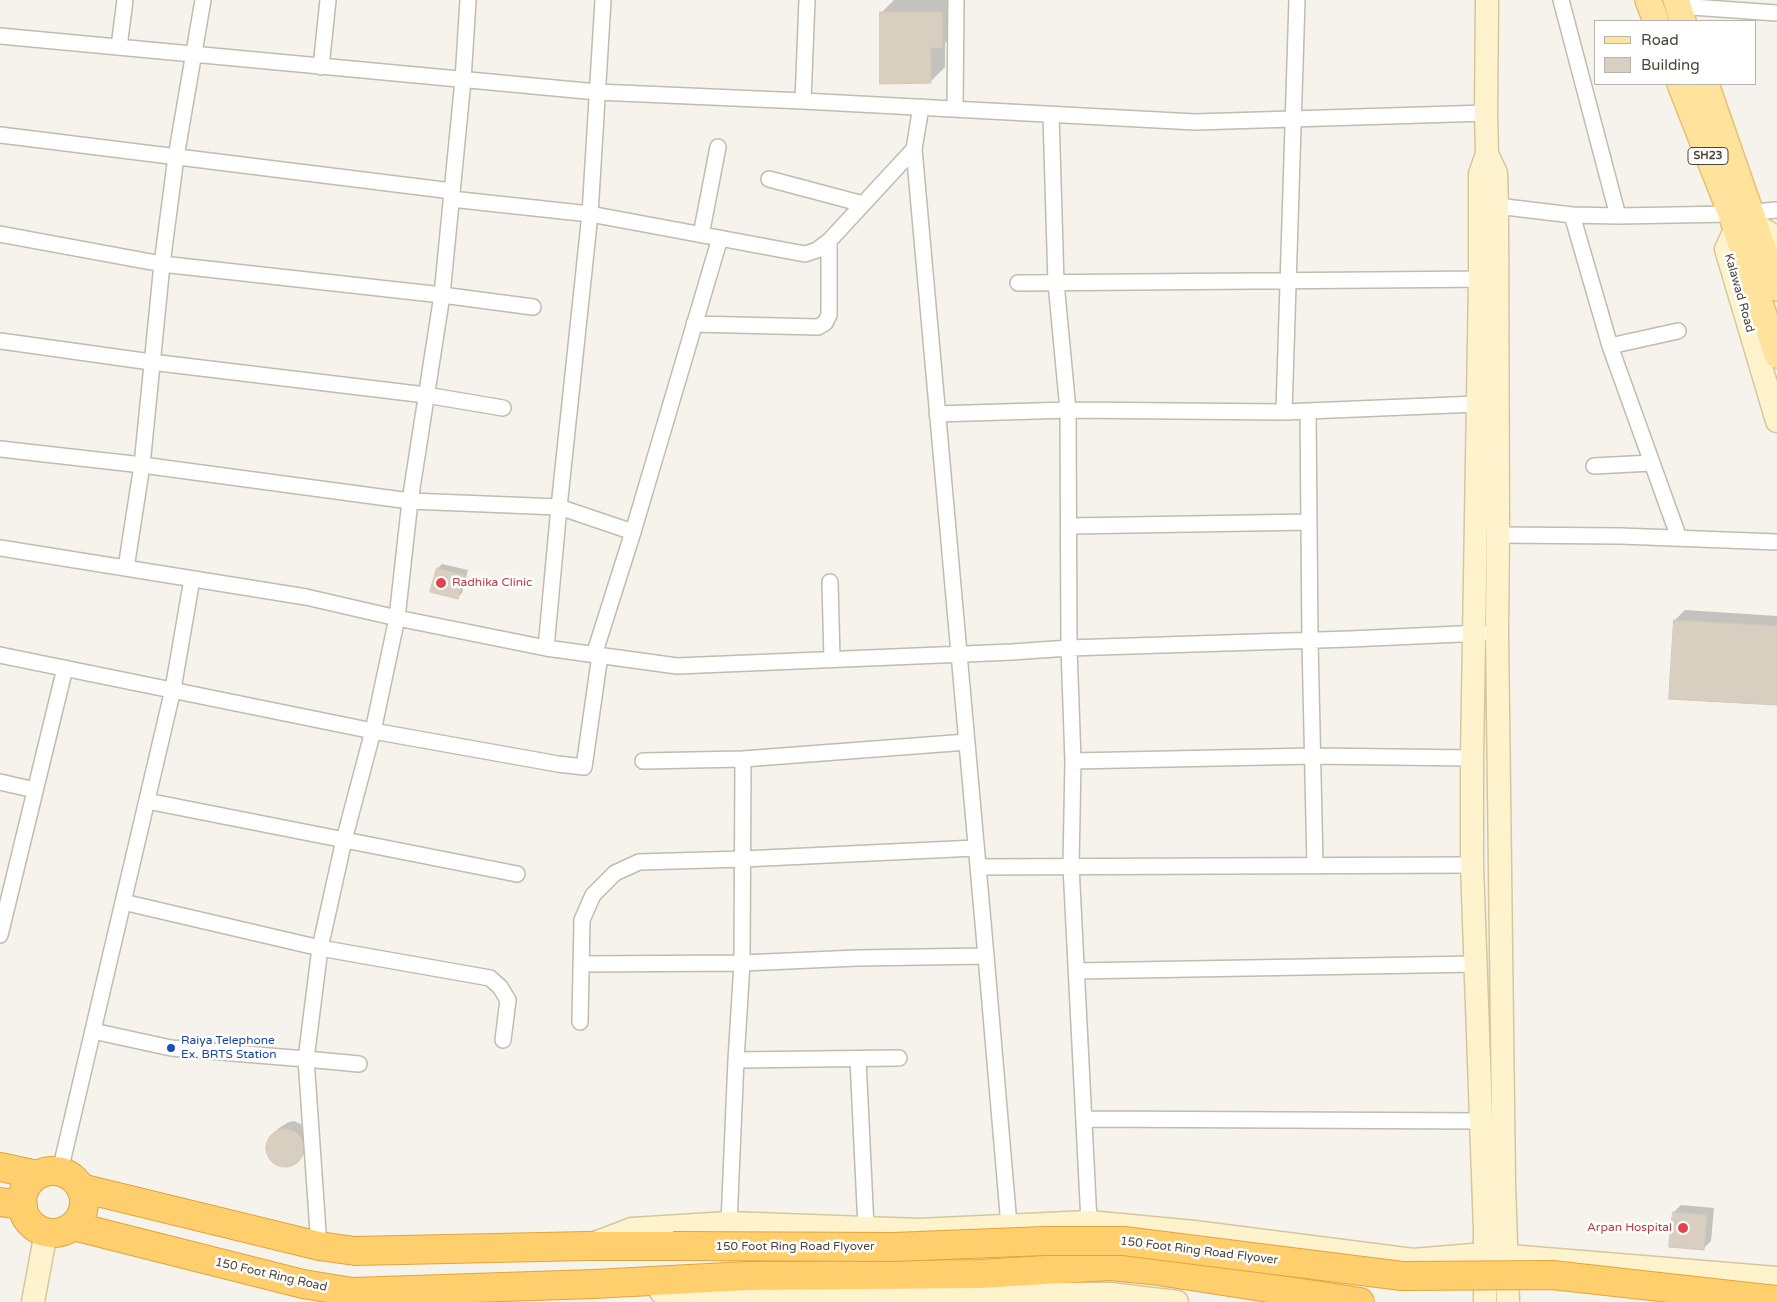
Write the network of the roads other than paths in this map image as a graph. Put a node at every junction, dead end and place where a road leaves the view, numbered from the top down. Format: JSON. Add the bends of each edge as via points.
{"nodes":[{"id":1,"x":125,"y":0,"type":"edge"},
{"id":2,"x":203,"y":0,"type":"edge"},
{"id":3,"x":328,"y":0,"type":"edge"},
{"id":4,"x":468,"y":0,"type":"edge"},
{"id":5,"x":602,"y":0,"type":"edge"},
{"id":6,"x":807,"y":0,"type":"edge"},
{"id":7,"x":956,"y":0,"type":"edge"},
{"id":8,"x":1297,"y":0,"type":"edge"},
{"id":9,"x":1487,"y":0,"type":"edge"},
{"id":10,"x":1561,"y":0,"type":"edge"},
{"id":11,"x":1648,"y":0,"type":"edge"},
{"id":12,"x":1679,"y":9,"type":"edge"},
{"id":13,"x":1777,"y":13,"type":"edge"},
{"id":14,"x":1656,"y":20,"type":"edge"},
{"id":15,"x":0,"y":36,"type":"edge"},
{"id":16,"x":119,"y":47,"type":"junction"},
{"id":17,"x":195,"y":55,"type":"junction"},
{"id":18,"x":321,"y":67,"type":"junction"},
{"id":19,"x":463,"y":80,"type":"junction"},
{"id":20,"x":1680,"y":85,"type":"edge"},
{"id":21,"x":1706,"y":85,"type":"edge"},
{"id":22,"x":597,"y":92,"type":"junction"},
{"id":23,"x":803,"y":101,"type":"junction"},
{"id":24,"x":921,"y":107,"type":"junction"},
{"id":25,"x":955,"y":109,"type":"junction"},
{"id":26,"x":1486,"y":113,"type":"junction"},
{"id":27,"x":1051,"y":115,"type":"junction"},
{"id":28,"x":1293,"y":119,"type":"junction"},
{"id":29,"x":0,"y":135,"type":"edge"},
{"id":30,"x":718,"y":147,"type":"dead end"},
{"id":31,"x":914,"y":149,"type":"junction"},
{"id":32,"x":1487,"y":154,"type":"junction"},
{"id":33,"x":176,"y":158,"type":"junction"},
{"id":34,"x":769,"y":179,"type":"dead end"},
{"id":35,"x":452,"y":195,"type":"junction"},
{"id":36,"x":863,"y":204,"type":"junction"},
{"id":37,"x":1497,"y":206,"type":"junction"},
{"id":38,"x":1777,"y":210,"type":"edge"},
{"id":39,"x":590,"y":214,"type":"junction"},
{"id":40,"x":1572,"y":215,"type":"junction"},
{"id":41,"x":1618,"y":216,"type":"junction"},
{"id":42,"x":1751,"y":232,"type":"edge"},
{"id":43,"x":0,"y":234,"type":"edge"},
{"id":44,"x":701,"y":234,"type":"junction"},
{"id":45,"x":720,"y":238,"type":"junction"},
{"id":46,"x":829,"y":241,"type":"junction"},
{"id":47,"x":162,"y":264,"type":"junction"},
{"id":48,"x":1489,"y":279,"type":"junction"},
{"id":49,"x":1288,"y":280,"type":"junction"},
{"id":50,"x":1018,"y":283,"type":"dead end"},
{"id":51,"x":1056,"y":283,"type":"junction"},
{"id":52,"x":1777,"y":288,"type":"edge"},
{"id":53,"x":442,"y":295,"type":"junction"},
{"id":54,"x":533,"y":307,"type":"dead end"},
{"id":55,"x":694,"y":324,"type":"junction"},
{"id":56,"x":1678,"y":331,"type":"dead end"},
{"id":57,"x":0,"y":341,"type":"edge"},
{"id":58,"x":1610,"y":346,"type":"junction"},
{"id":59,"x":1777,"y":355,"type":"edge"},
{"id":60,"x":152,"y":362,"type":"junction"},
{"id":61,"x":426,"y":394,"type":"junction"},
{"id":62,"x":1477,"y":404,"type":"junction"},
{"id":63,"x":503,"y":408,"type":"dead end"},
{"id":64,"x":1068,"y":410,"type":"junction"},
{"id":65,"x":1308,"y":411,"type":"junction"},
{"id":66,"x":1284,"y":412,"type":"junction"},
{"id":67,"x":938,"y":414,"type":"junction"},
{"id":68,"x":1777,"y":421,"type":"edge"},
{"id":69,"x":0,"y":449,"type":"edge"},
{"id":70,"x":1652,"y":463,"type":"junction"},
{"id":71,"x":142,"y":465,"type":"junction"},
{"id":72,"x":1594,"y":466,"type":"dead end"},
{"id":73,"x":410,"y":501,"type":"junction"},
{"id":74,"x":559,"y":508,"type":"junction"},
{"id":75,"x":1309,"y":522,"type":"junction"},
{"id":76,"x":1070,"y":526,"type":"junction"},
{"id":77,"x":633,"y":532,"type":"junction"},
{"id":78,"x":1498,"y":535,"type":"junction"},
{"id":79,"x":1679,"y":538,"type":"junction"},
{"id":80,"x":1777,"y":542,"type":"edge"},
{"id":81,"x":0,"y":548,"type":"edge"},
{"id":82,"x":126,"y":568,"type":"junction"},
{"id":83,"x":192,"y":579,"type":"junction"},
{"id":84,"x":830,"y":582,"type":"dead end"},
{"id":85,"x":397,"y":618,"type":"junction"},
{"id":86,"x":1497,"y":632,"type":"junction"},
{"id":87,"x":1474,"y":634,"type":"junction"},
{"id":88,"x":1310,"y":640,"type":"junction"},
{"id":89,"x":546,"y":648,"type":"junction"},
{"id":90,"x":1069,"y":648,"type":"junction"},
{"id":91,"x":959,"y":654,"type":"junction"},
{"id":92,"x":0,"y":655,"type":"edge"},
{"id":93,"x":597,"y":655,"type":"junction"},
{"id":94,"x":832,"y":660,"type":"junction"},
{"id":95,"x":64,"y":668,"type":"junction"},
{"id":96,"x":173,"y":689,"type":"junction"},
{"id":97,"x":373,"y":732,"type":"junction"},
{"id":98,"x":967,"y":742,"type":"junction"},
{"id":99,"x":1313,"y":756,"type":"junction"},
{"id":100,"x":1472,"y":758,"type":"junction"},
{"id":101,"x":743,"y":759,"type":"junction"},
{"id":102,"x":643,"y":761,"type":"dead end"},
{"id":103,"x":1073,"y":761,"type":"junction"},
{"id":104,"x":0,"y":782,"type":"edge"},
{"id":105,"x":35,"y":790,"type":"junction"},
{"id":106,"x":147,"y":801,"type":"junction"},
{"id":107,"x":344,"y":840,"type":"junction"},
{"id":108,"x":976,"y":848,"type":"junction"},
{"id":109,"x":743,"y":859,"type":"junction"},
{"id":110,"x":1472,"y":865,"type":"junction"},
{"id":111,"x":1072,"y":866,"type":"junction"},
{"id":112,"x":1315,"y":866,"type":"junction"},
{"id":113,"x":978,"y":867,"type":"junction"},
{"id":114,"x":517,"y":874,"type":"dead end"},
{"id":115,"x":5,"y":894,"type":"edge"},
{"id":116,"x":124,"y":902,"type":"junction"},
{"id":117,"x":0,"y":935,"type":"edge"},
{"id":118,"x":320,"y":948,"type":"junction"},
{"id":119,"x":986,"y":956,"type":"junction"},
{"id":120,"x":742,"y":963,"type":"junction"},
{"id":121,"x":581,"y":964,"type":"junction"},
{"id":122,"x":1475,"y":964,"type":"junction"},
{"id":123,"x":1077,"y":971,"type":"junction"},
{"id":124,"x":580,"y":1022,"type":"dead end"},
{"id":125,"x":94,"y":1031,"type":"junction"},
{"id":126,"x":503,"y":1040,"type":"dead end"},
{"id":127,"x":898,"y":1058,"type":"dead end"},
{"id":128,"x":306,"y":1059,"type":"junction"},
{"id":129,"x":858,"y":1059,"type":"junction"},
{"id":130,"x":736,"y":1060,"type":"junction"},
{"id":131,"x":359,"y":1064,"type":"dead end"},
{"id":132,"x":1085,"y":1119,"type":"junction"},
{"id":133,"x":1481,"y":1121,"type":"junction"},
{"id":134,"x":0,"y":1167,"type":"edge"},
{"id":135,"x":48,"y":1173,"type":"junction"},
{"id":136,"x":82,"y":1188,"type":"junction"},
{"id":137,"x":11,"y":1204,"type":"edge"},
{"id":138,"x":1089,"y":1222,"type":"junction"},
{"id":139,"x":729,"y":1223,"type":"junction"},
{"id":140,"x":1009,"y":1225,"type":"junction"},
{"id":141,"x":73,"y":1226,"type":"junction"},
{"id":142,"x":866,"y":1228,"type":"junction"},
{"id":143,"x":46,"y":1232,"type":"junction"},
{"id":144,"x":319,"y":1246,"type":"junction"},
{"id":145,"x":588,"y":1246,"type":"junction"},
{"id":146,"x":1496,"y":1254,"type":"junction"},
{"id":147,"x":1777,"y":1278,"type":"edge"},
{"id":148,"x":594,"y":1284,"type":"junction"},
{"id":149,"x":499,"y":1294,"type":"edge"},
{"id":150,"x":352,"y":1297,"type":"edge"},
{"id":151,"x":733,"y":1298,"type":"edge"},
{"id":152,"x":1040,"y":1298,"type":"edge"},
{"id":153,"x":1777,"y":1300,"type":"edge"},
{"id":154,"x":33,"y":1302,"type":"edge"},
{"id":155,"x":1177,"y":1302,"type":"edge"},
{"id":156,"x":1360,"y":1302,"type":"edge"},
{"id":157,"x":1485,"y":1302,"type":"edge"},
{"id":158,"x":1508,"y":1302,"type":"edge"}],
"edges":[{"from":1,"to":16,"type":"street"},
{"from":2,"to":17,"type":"street"},
{"from":3,"to":18,"type":"street"},
{"from":4,"to":19,"type":"street"},
{"from":5,"to":22,"type":"street"},
{"from":6,"to":23,"type":"street"},
{"from":7,"to":25,"type":"street"},
{"from":8,"to":28,"type":"street"},
{"from":9,"to":26,"type":"street"},
{"from":10,"to":41,"type":"street"},
{"from":11,"to":14,"type":"main road"},
{"from":12,"to":13,"type":"street"},
{"from":15,"to":16,"type":"street"},
{"from":16,"to":17,"type":"street"},
{"from":17,"to":18,"type":"street"},
{"from":17,"to":33,"type":"street"},
{"from":18,"to":19,"type":"street"},
{"from":19,"to":22,"type":"street"},
{"from":19,"to":35,"type":"street"},
{"from":20,"to":42,"type":"main road","number":"SH23"},
{"from":21,"to":42,"type":"main road","number":"SH23"},
{"from":22,"to":23,"type":"street"},
{"from":22,"to":39,"type":"street"},
{"from":23,"to":24,"type":"street"},
{"from":24,"to":25,"type":"street"},
{"from":24,"to":31,"type":"street"},
{"from":25,"to":27,"type":"street"},
{"from":26,"to":28,"type":"street"},
{"from":26,"to":32,"type":"street"},
{"from":27,"to":28,"type":"street","via":[[1195,122]]},
{"from":27,"to":51,"type":"street"},
{"from":28,"to":49,"type":"street"},
{"from":29,"to":33,"type":"street"},
{"from":30,"to":44,"type":"street"},
{"from":31,"to":36,"type":"street"},
{"from":31,"to":67,"type":"street"},
{"from":32,"to":37,"type":"street","via":[[1496,173]]},
{"from":32,"to":48,"type":"street","via":[[1480,174]]},
{"from":33,"to":35,"type":"street"},
{"from":33,"to":47,"type":"street"},
{"from":34,"to":36,"type":"street"},
{"from":35,"to":39,"type":"street"},
{"from":35,"to":53,"type":"street"},
{"from":36,"to":46,"type":"street"},
{"from":37,"to":40,"type":"street"},
{"from":37,"to":48,"type":"street"},
{"from":38,"to":42,"type":"street"},
{"from":39,"to":44,"type":"street"},
{"from":39,"to":74,"type":"street"},
{"from":40,"to":41,"type":"street"},
{"from":40,"to":58,"type":"street"},
{"from":41,"to":42,"type":"street"},
{"from":42,"to":52,"type":"main road"},
{"from":42,"to":59,"type":"main road"},
{"from":42,"to":68,"type":"street","name":"Kalawad Road","via":[[1726,249]]},
{"from":43,"to":47,"type":"street"},
{"from":44,"to":45,"type":"street"},
{"from":45,"to":46,"type":"street","via":[[805,254]]},
{"from":45,"to":55,"type":"street"},
{"from":46,"to":55,"type":"street","via":[[829,315],[825,323],[818,327]]},
{"from":47,"to":53,"type":"street"},
{"from":47,"to":60,"type":"street"},
{"from":48,"to":49,"type":"street"},
{"from":48,"to":62,"type":"street"},
{"from":48,"to":78,"type":"street"},
{"from":49,"to":51,"type":"street"},
{"from":49,"to":66,"type":"street"},
{"from":50,"to":51,"type":"street"},
{"from":51,"to":64,"type":"street"},
{"from":53,"to":54,"type":"street"},
{"from":53,"to":61,"type":"street"},
{"from":55,"to":77,"type":"street"},
{"from":56,"to":58,"type":"street"},
{"from":57,"to":60,"type":"street"},
{"from":58,"to":70,"type":"street"},
{"from":60,"to":61,"type":"street"},
{"from":60,"to":71,"type":"street"},
{"from":61,"to":63,"type":"street"},
{"from":61,"to":73,"type":"street"},
{"from":62,"to":65,"type":"street"},
{"from":62,"to":87,"type":"street"},
{"from":64,"to":66,"type":"street"},
{"from":64,"to":67,"type":"street"},
{"from":64,"to":76,"type":"street"},
{"from":65,"to":66,"type":"street"},
{"from":65,"to":75,"type":"street"},
{"from":67,"to":91,"type":"street"},
{"from":69,"to":71,"type":"street"},
{"from":70,"to":72,"type":"street"},
{"from":70,"to":79,"type":"street"},
{"from":71,"to":73,"type":"street"},
{"from":71,"to":82,"type":"street"},
{"from":73,"to":74,"type":"street"},
{"from":73,"to":85,"type":"street"},
{"from":74,"to":77,"type":"street"},
{"from":74,"to":89,"type":"street"},
{"from":75,"to":76,"type":"street"},
{"from":75,"to":88,"type":"street"},
{"from":76,"to":90,"type":"street"},
{"from":77,"to":93,"type":"street"},
{"from":78,"to":79,"type":"street"},
{"from":78,"to":86,"type":"street"},
{"from":79,"to":80,"type":"street"},
{"from":81,"to":82,"type":"street"},
{"from":82,"to":83,"type":"street"},
{"from":83,"to":85,"type":"street","via":[[306,597]]},
{"from":83,"to":96,"type":"street"},
{"from":84,"to":94,"type":"street"},
{"from":85,"to":89,"type":"street"},
{"from":85,"to":97,"type":"street"},
{"from":86,"to":87,"type":"street"},
{"from":86,"to":146,"type":"street","via":[[1504,1186]]},
{"from":87,"to":88,"type":"street"},
{"from":87,"to":100,"type":"street"},
{"from":88,"to":90,"type":"street"},
{"from":88,"to":99,"type":"street"},
{"from":89,"to":93,"type":"street"},
{"from":90,"to":91,"type":"street"},
{"from":90,"to":103,"type":"street"},
{"from":91,"to":94,"type":"street"},
{"from":91,"to":98,"type":"street"},
{"from":92,"to":95,"type":"street"},
{"from":93,"to":94,"type":"street","via":[[677,666]]},
{"from":93,"to":97,"type":"street","via":[[584,768]]},
{"from":95,"to":96,"type":"street"},
{"from":95,"to":105,"type":"street"},
{"from":96,"to":97,"type":"street"},
{"from":96,"to":106,"type":"street"},
{"from":97,"to":107,"type":"street"},
{"from":98,"to":101,"type":"street"},
{"from":98,"to":108,"type":"street"},
{"from":99,"to":100,"type":"street"},
{"from":99,"to":103,"type":"street"},
{"from":99,"to":112,"type":"street"},
{"from":100,"to":110,"type":"street"},
{"from":101,"to":102,"type":"street"},
{"from":101,"to":109,"type":"street"},
{"from":103,"to":111,"type":"street"},
{"from":104,"to":105,"type":"street"},
{"from":105,"to":115,"type":"street"},
{"from":106,"to":107,"type":"street"},
{"from":106,"to":116,"type":"street"},
{"from":107,"to":114,"type":"street"},
{"from":107,"to":118,"type":"street"},
{"from":108,"to":109,"type":"street"},
{"from":108,"to":113,"type":"street"},
{"from":109,"to":120,"type":"street"},
{"from":109,"to":121,"type":"street","via":[[639,862],[615,873],[593,895],[582,920]]},
{"from":110,"to":112,"type":"street"},
{"from":110,"to":122,"type":"street"},
{"from":111,"to":112,"type":"street"},
{"from":111,"to":113,"type":"street"},
{"from":111,"to":123,"type":"street"},
{"from":113,"to":119,"type":"street"},
{"from":115,"to":117,"type":"street"},
{"from":116,"to":118,"type":"street"},
{"from":116,"to":125,"type":"street"},
{"from":118,"to":126,"type":"street","via":[[490,978],[508,1000]]},
{"from":118,"to":128,"type":"street"},
{"from":119,"to":120,"type":"street"},
{"from":119,"to":140,"type":"street"},
{"from":120,"to":121,"type":"street"},
{"from":120,"to":130,"type":"street"},
{"from":121,"to":124,"type":"street"},
{"from":122,"to":123,"type":"street"},
{"from":122,"to":133,"type":"street"},
{"from":123,"to":132,"type":"street"},
{"from":125,"to":128,"type":"street","via":[[171,1048]]},
{"from":125,"to":135,"type":"street"},
{"from":127,"to":129,"type":"street"},
{"from":128,"to":131,"type":"street"},
{"from":128,"to":144,"type":"street"},
{"from":129,"to":130,"type":"street"},
{"from":129,"to":142,"type":"street"},
{"from":130,"to":139,"type":"street"},
{"from":132,"to":133,"type":"street"},
{"from":132,"to":138,"type":"street"},
{"from":133,"to":146,"type":"street"},
{"from":134,"to":135,"type":"highway"},
{"from":135,"to":136,"type":"highway","via":[[73,1177]]},
{"from":135,"to":137,"type":"highway","via":[[29,1183],[24,1193]]},
{"from":136,"to":141,"type":"highway","via":[[85,1201],[82,1215]]},
{"from":136,"to":144,"type":"highway"},
{"from":137,"to":143,"type":"highway","via":[[38,1229]]},
{"from":138,"to":140,"type":"street"},
{"from":138,"to":146,"type":"street","via":[[1413,1260]]},
{"from":139,"to":142,"type":"street"},
{"from":139,"to":145,"type":"street","via":[[632,1229]]},
{"from":140,"to":142,"type":"street","via":[[919,1230]]},
{"from":141,"to":143,"type":"highway","via":[[60,1232]]},
{"from":141,"to":150,"type":"highway","name":"150 Foot Ring Road"},
{"from":143,"to":154,"type":"street"},
{"from":144,"to":145,"type":"highway","via":[[355,1251]]},
{"from":145,"to":153,"type":"highway","name":"150 Foot Ring Road Flyover","bridge":true,"via":[[894,1247],[1124,1240],[1402,1276],[1552,1275]]},
{"from":146,"to":147,"type":"street"},
{"from":146,"to":157,"type":"street"},
{"from":146,"to":158,"type":"street"},
{"from":148,"to":149,"type":"highway","name":"150 Foot Ring Road"},
{"from":148,"to":151,"type":"street","via":[[648,1292]]},
{"from":148,"to":156,"type":"highway","name":"150 Foot Ring Road Flyover","via":[[747,1276],[979,1274],[1110,1266]]},
{"from":149,"to":150,"type":"highway","name":"150 Foot Ring Road"},
{"from":151,"to":152,"type":"street"},
{"from":152,"to":155,"type":"street","via":[[1110,1294]]}]}
